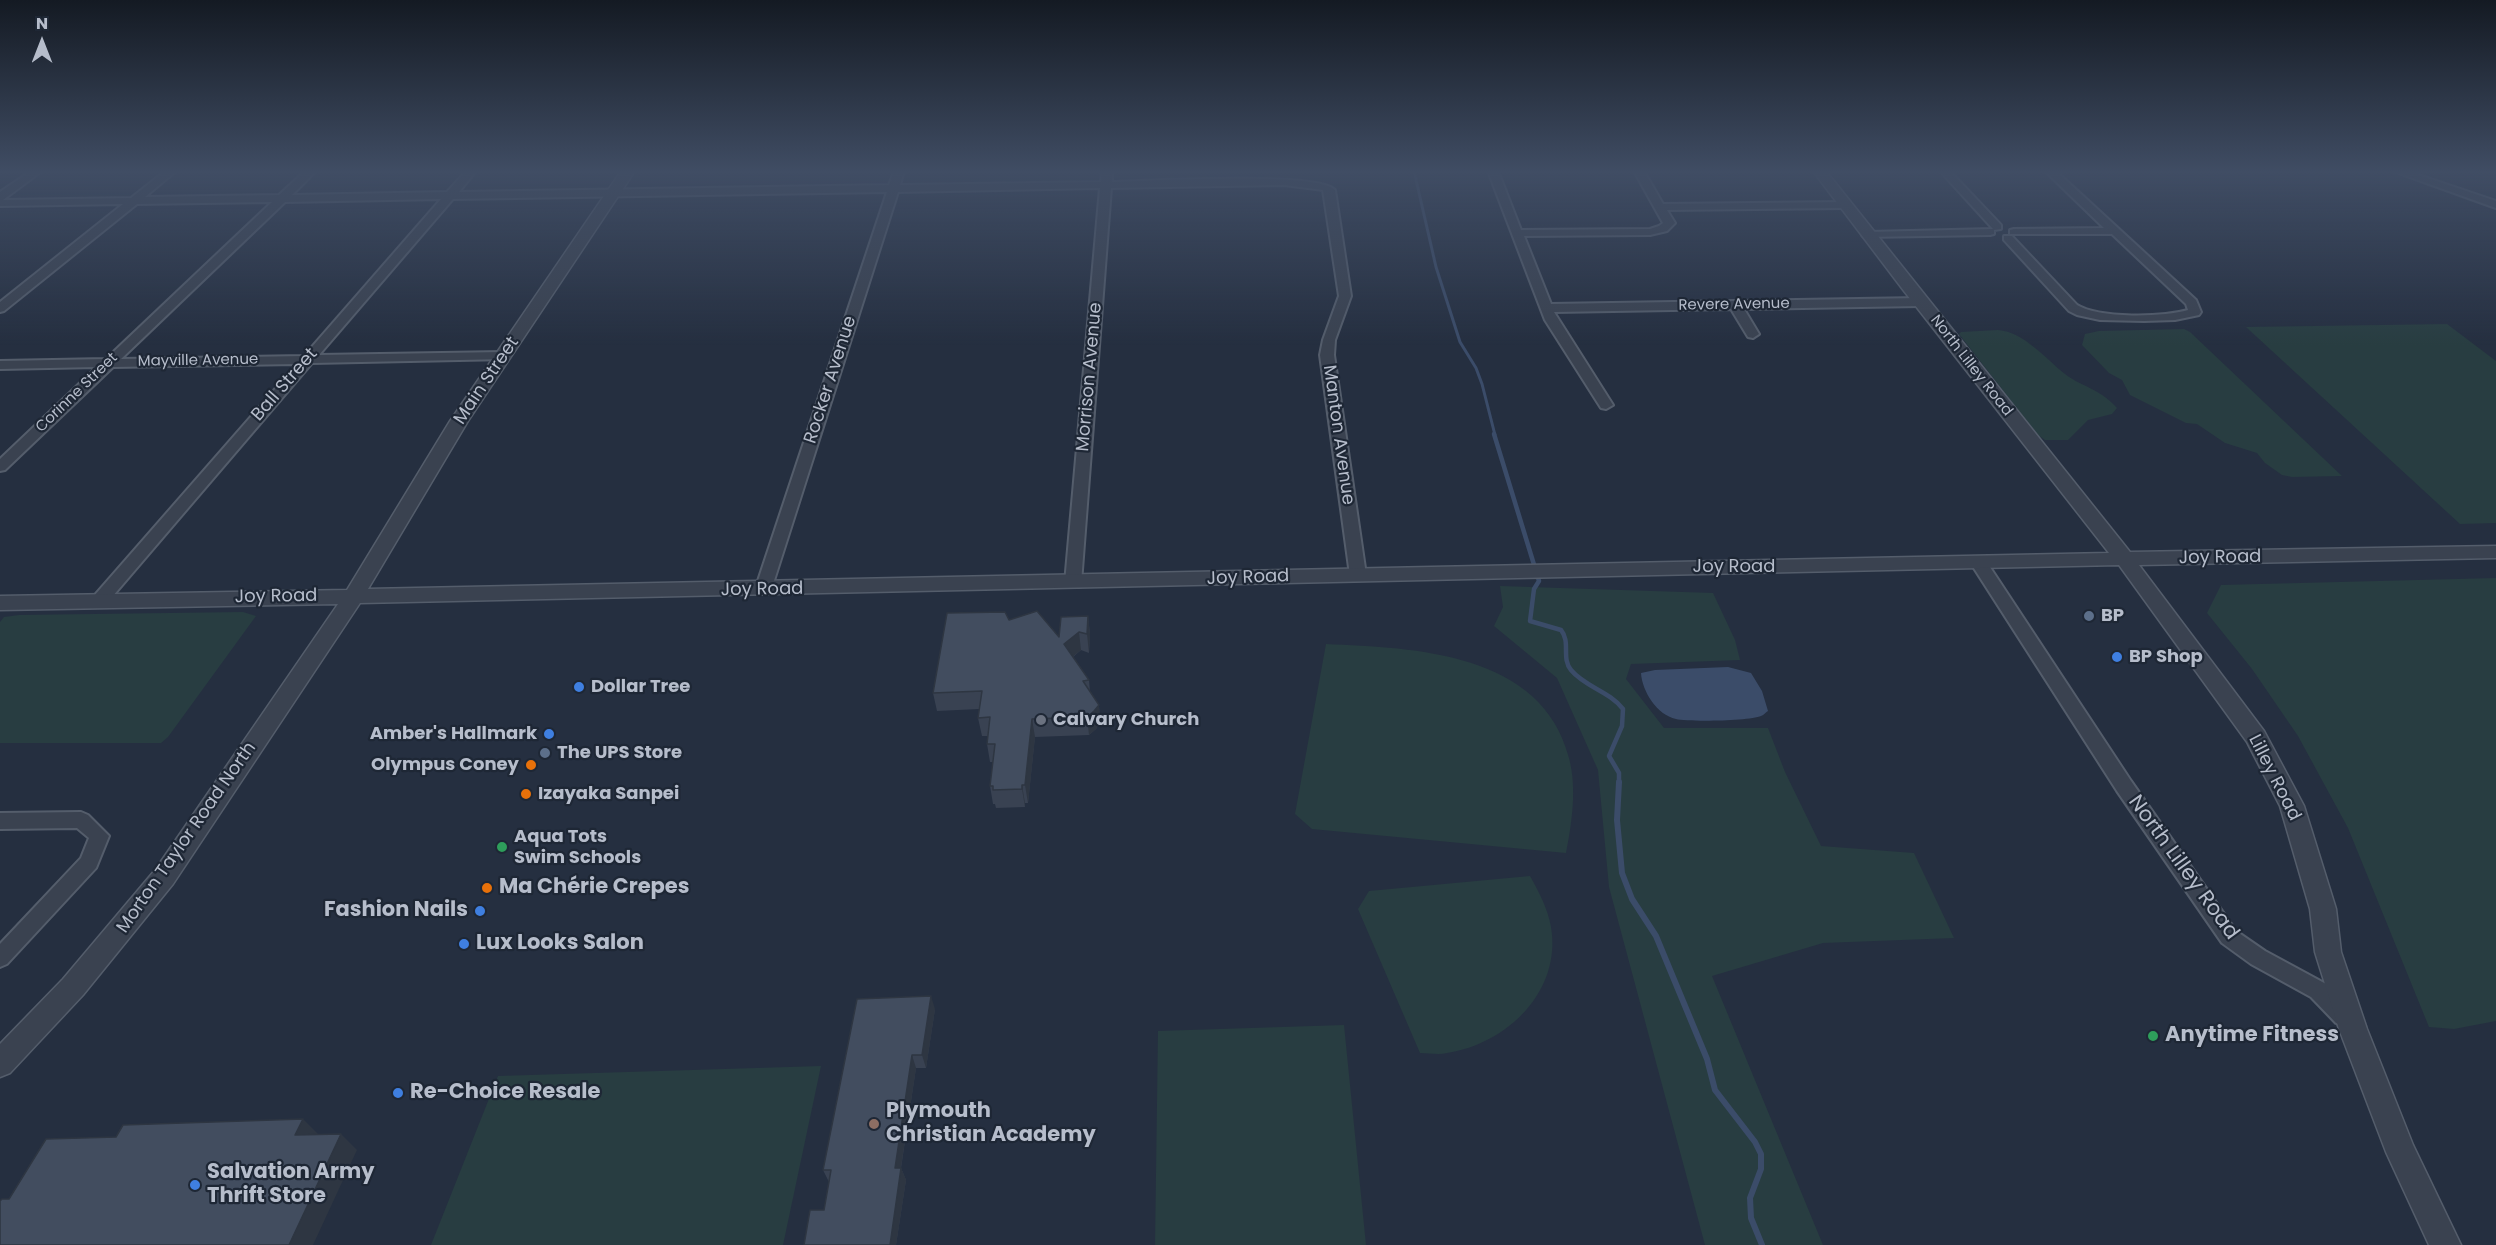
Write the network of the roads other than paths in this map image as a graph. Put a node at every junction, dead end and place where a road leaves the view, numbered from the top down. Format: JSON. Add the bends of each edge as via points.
{"nodes":[{"id":1,"x":98,"y":229,"type":"edge"},
{"id":2,"x":248,"y":229,"type":"edge"},
{"id":3,"x":421,"y":229,"type":"edge"},
{"id":4,"x":588,"y":229,"type":"edge"},
{"id":5,"x":880,"y":229,"type":"edge"},
{"id":6,"x":1102,"y":229,"type":"edge"},
{"id":7,"x":1336,"y":229,"type":"edge"},
{"id":8,"x":1515,"y":229,"type":"edge"},
{"id":9,"x":1662,"y":229,"type":"edge"},
{"id":10,"x":1863,"y":229,"type":"edge"},
{"id":11,"x":1994,"y":230,"type":"joint"},
{"id":12,"x":2114,"y":231,"type":"joint"},
{"id":13,"x":1517,"y":233,"type":"junction"},
{"id":14,"x":1868,"y":235,"type":"junction"},
{"id":15,"x":2011,"y":235,"type":"junction"},
{"id":16,"x":1920,"y":302,"type":"junction"},
{"id":17,"x":1736,"y":306,"type":"junction"},
{"id":18,"x":0,"y":308,"type":"edge"},
{"id":19,"x":1547,"y":308,"type":"junction"},
{"id":20,"x":1753,"y":334,"type":"dead end"},
{"id":21,"x":503,"y":356,"type":"junction"},
{"id":22,"x":306,"y":360,"type":"junction"},
{"id":23,"x":108,"y":363,"type":"junction"},
{"id":24,"x":0,"y":365,"type":"edge"},
{"id":25,"x":1606,"y":405,"type":"dead end"},
{"id":26,"x":0,"y":467,"type":"edge"},
{"id":27,"x":2496,"y":552,"type":"edge"},
{"id":28,"x":2125,"y":560,"type":"junction"},
{"id":29,"x":1978,"y":562,"type":"junction"},
{"id":30,"x":1358,"y":575,"type":"junction"},
{"id":31,"x":1073,"y":583,"type":"junction"},
{"id":32,"x":763,"y":590,"type":"junction"},
{"id":33,"x":354,"y":596,"type":"junction"},
{"id":34,"x":100,"y":600,"type":"junction"},
{"id":35,"x":0,"y":603,"type":"edge"},
{"id":36,"x":0,"y":821,"type":"edge"},
{"id":37,"x":0,"y":958,"type":"edge"},
{"id":38,"x":2353,"y":1029,"type":"junction"},
{"id":39,"x":0,"y":1064,"type":"edge"},
{"id":40,"x":2445,"y":1245,"type":"edge"}],
"edges":[{"from":1,"to":18,"type":"street"},
{"from":2,"to":23,"type":"street","name":"Corinne Street"},
{"from":3,"to":22,"type":"street","name":"Ball Street"},
{"from":4,"to":21,"type":"street","name":"Main Street"},
{"from":5,"to":32,"type":"street","name":"Rocker Avenue"},
{"from":6,"to":31,"type":"street","name":"Morrison Avenue"},
{"from":7,"to":30,"type":"street","name":"Manton Avenue","via":[[1345,296],[1327,355]]},
{"from":8,"to":13,"type":"street"},
{"from":9,"to":13,"type":"street"},
{"from":10,"to":14,"type":"street","name":"North Lilley Road"},
{"from":11,"to":14,"type":"street"},
{"from":11,"to":15,"type":"street","via":[[2000,237]]},
{"from":12,"to":15,"type":"street"},
{"from":12,"to":15,"type":"street","via":[[2192,303],[2195,312],[2180,316],[2085,314],[2073,308]]},
{"from":13,"to":19,"type":"street"},
{"from":14,"to":16,"type":"street","name":"North Lilley Road"},
{"from":16,"to":17,"type":"street","name":"Revere Avenue"},
{"from":16,"to":28,"type":"street","name":"North Lilley Road"},
{"from":17,"to":19,"type":"street","name":"Revere Avenue"},
{"from":17,"to":20,"type":"street"},
{"from":19,"to":25,"type":"street","via":[[1556,330]]},
{"from":21,"to":22,"type":"street","name":"Mayville Avenue"},
{"from":21,"to":33,"type":"street","name":"Main Street","via":[[459,421]]},
{"from":22,"to":23,"type":"street","name":"Mayville Avenue"},
{"from":22,"to":34,"type":"street","name":"Ball Street"},
{"from":23,"to":24,"type":"street","name":"Mayville Avenue"},
{"from":23,"to":26,"type":"street","name":"Corinne Street"},
{"from":27,"to":28,"type":"street","name":"Joy Road"},
{"from":28,"to":29,"type":"street","name":"Joy Road"},
{"from":28,"to":38,"type":"street","name":"Lilley Road","via":[[2256,737],[2292,806],[2323,909],[2328,952]]},
{"from":29,"to":30,"type":"street","name":"Joy Road"},
{"from":29,"to":38,"type":"street","name":"North Lilley Road","via":[[2118,777],[2229,937],[2251,956],[2317,988],[2339,1008]]},
{"from":30,"to":31,"type":"street","name":"Joy Road"},
{"from":31,"to":32,"type":"street","name":"Joy Road"},
{"from":32,"to":33,"type":"street","name":"Joy Road"},
{"from":33,"to":34,"type":"street","name":"Joy Road"},
{"from":33,"to":39,"type":"street","name":"Morton Taylor Road North","via":[[151,894],[73,987]]},
{"from":34,"to":35,"type":"street","name":"Joy Road"},
{"from":36,"to":37,"type":"street","via":[[81,820],[99,836],[89,862]]},
{"from":38,"to":40,"type":"street","name":"North Lilley Road","via":[[2401,1152]]}]}
